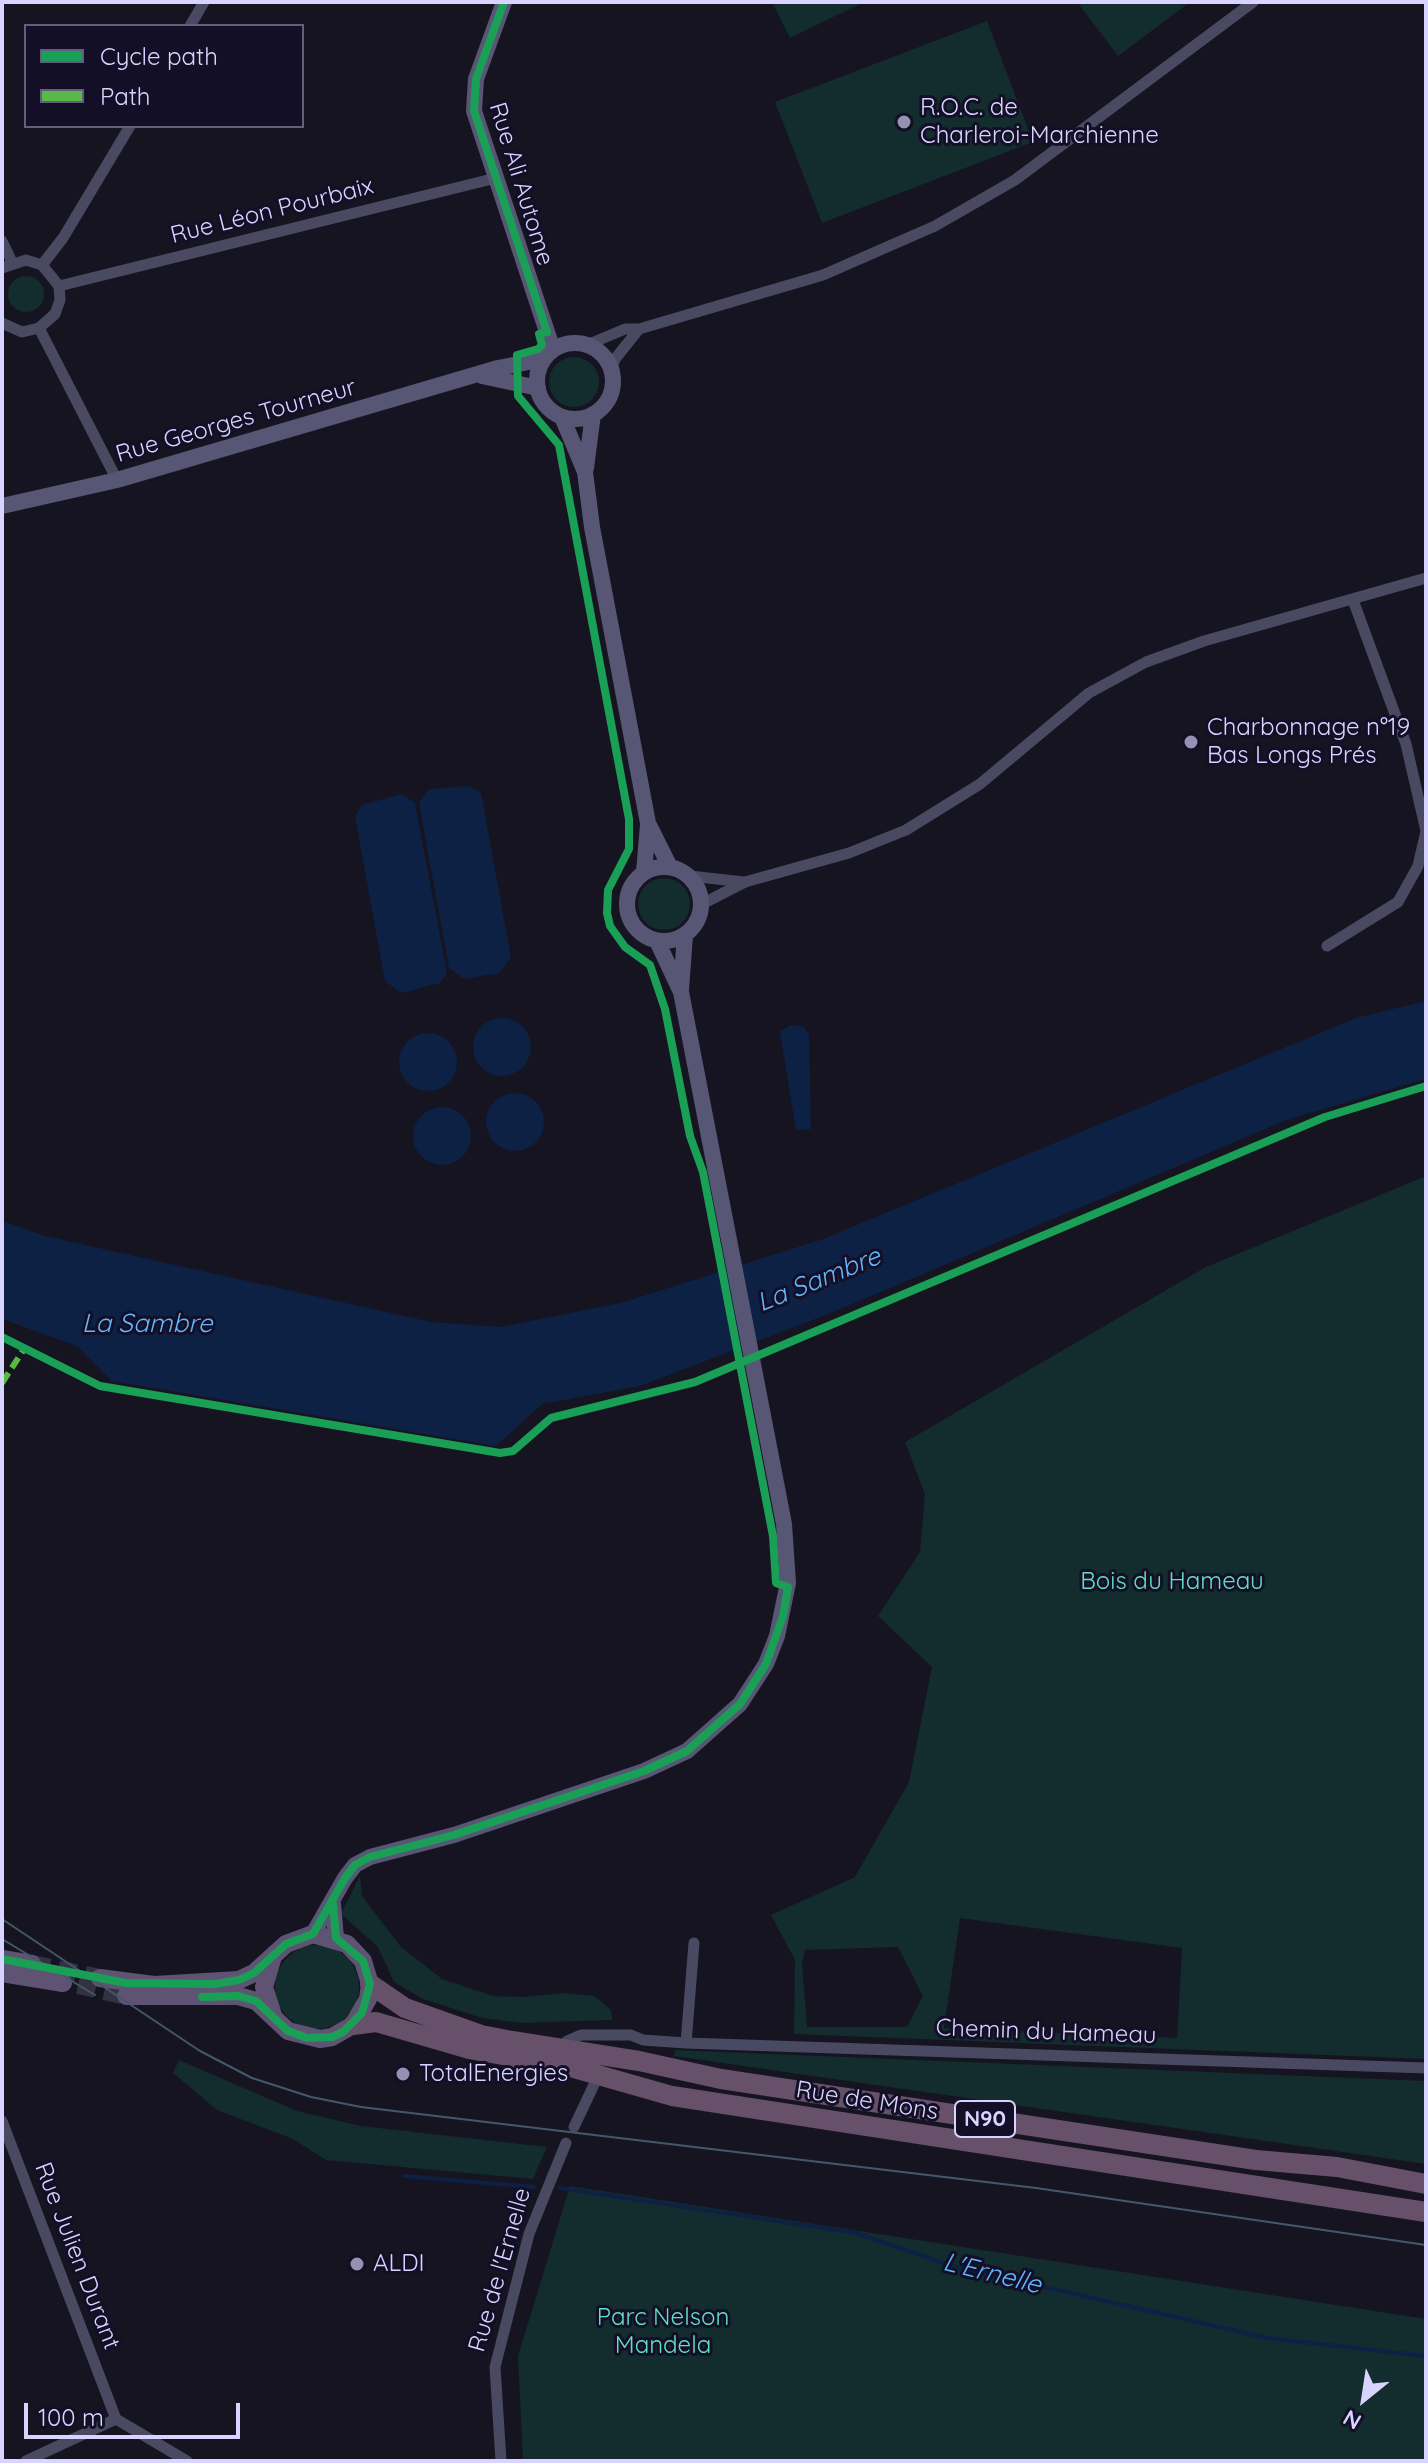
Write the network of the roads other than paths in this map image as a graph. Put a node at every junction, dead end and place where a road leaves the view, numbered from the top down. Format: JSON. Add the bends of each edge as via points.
{"nodes":[{"id":1,"x":204,"y":2,"type":"edge"},
{"id":2,"x":504,"y":2,"type":"edge"},
{"id":3,"x":1253,"y":2,"type":"edge"},
{"id":4,"x":191,"y":24,"type":"edge"},
{"id":5,"x":129,"y":128,"type":"edge"},
{"id":6,"x":496,"y":178,"type":"junction"},
{"id":7,"x":2,"y":241,"type":"edge"},
{"id":8,"x":7,"y":265,"type":"edge"},
{"id":9,"x":42,"y":265,"type":"junction"},
{"id":10,"x":59,"y":286,"type":"junction"},
{"id":11,"x":3,"y":328,"type":"edge"},
{"id":12,"x":39,"y":328,"type":"junction"},
{"id":13,"x":639,"y":329,"type":"junction"},
{"id":14,"x":587,"y":345,"type":"junction"},
{"id":15,"x":548,"y":355,"type":"junction"},
{"id":16,"x":611,"y":370,"type":"junction"},
{"id":17,"x":482,"y":376,"type":"junction"},
{"id":18,"x":538,"y":388,"type":"junction"},
{"id":19,"x":593,"y":414,"type":"junction"},
{"id":20,"x":562,"y":417,"type":"junction"},
{"id":21,"x":585,"y":472,"type":"junction"},
{"id":22,"x":117,"y":480,"type":"junction"},
{"id":23,"x":2,"y":506,"type":"edge"},
{"id":24,"x":1426,"y":578,"type":"edge"},
{"id":25,"x":1353,"y":600,"type":"junction"},
{"id":26,"x":648,"y":823,"type":"junction"},
{"id":27,"x":670,"y":867,"type":"junction"},
{"id":28,"x":644,"y":872,"type":"junction"},
{"id":29,"x":690,"y":876,"type":"junction"},
{"id":30,"x":745,"y":882,"type":"junction"},
{"id":31,"x":702,"y":904,"type":"junction"},
{"id":32,"x":685,"y":935,"type":"junction"},
{"id":33,"x":657,"y":941,"type":"junction"},
{"id":34,"x":1327,"y":946,"type":"dead end"},
{"id":35,"x":681,"y":992,"type":"junction"},
{"id":36,"x":333,"y":1904,"type":"junction"},
{"id":37,"x":313,"y":1934,"type":"junction"},
{"id":38,"x":336,"y":1938,"type":"junction"},
{"id":39,"x":694,"y":1943,"type":"dead end"},
{"id":40,"x":273,"y":1957,"type":"junction"},
{"id":41,"x":2,"y":1959,"type":"edge"},
{"id":42,"x":32,"y":1964,"type":"tunnel mouth"},
{"id":43,"x":2,"y":1973,"type":"edge"},
{"id":44,"x":100,"y":1978,"type":"tunnel mouth"},
{"id":45,"x":63,"y":1983,"type":"tunnel mouth"},
{"id":46,"x":370,"y":1984,"type":"junction"},
{"id":47,"x":126,"y":1996,"type":"tunnel mouth"},
{"id":48,"x":274,"y":2017,"type":"junction"},
{"id":49,"x":353,"y":2025,"type":"junction"},
{"id":50,"x":643,"y":2040,"type":"junction"},
{"id":51,"x":664,"y":2041,"type":"junction"},
{"id":52,"x":686,"y":2043,"type":"junction"},
{"id":53,"x":560,"y":2050,"type":"junction"},
{"id":54,"x":613,"y":2057,"type":"junction"},
{"id":55,"x":664,"y":2067,"type":"junction"},
{"id":56,"x":1426,"y":2068,"type":"edge"},
{"id":57,"x":597,"y":2076,"type":"junction"},
{"id":58,"x":2,"y":2121,"type":"edge"},
{"id":59,"x":574,"y":2127,"type":"dead end"},
{"id":60,"x":566,"y":2143,"type":"dead end"},
{"id":61,"x":1426,"y":2184,"type":"edge"},
{"id":62,"x":1426,"y":2212,"type":"edge"},
{"id":63,"x":116,"y":2419,"type":"junction"},
{"id":64,"x":26,"y":2461,"type":"edge"},
{"id":65,"x":187,"y":2461,"type":"edge"},
{"id":66,"x":501,"y":2461,"type":"edge"}],
"edges":[{"from":1,"to":4,"type":"street"},
{"from":2,"to":6,"type":"street","name":"Rue Ali Autome","via":[[476,79],[474,111]]},
{"from":3,"to":13,"type":"street","via":[[1015,180],[962,212],[823,275]]},
{"from":5,"to":9,"type":"street"},
{"from":6,"to":10,"type":"street","name":"Rue Léon Pourbaix"},
{"from":6,"to":15,"type":"street","name":"Rue Ali Autome"},
{"from":7,"to":8,"type":"street"},
{"from":8,"to":9,"type":"street","via":[[26,260]]},
{"from":9,"to":10,"type":"street"},
{"from":10,"to":12,"type":"street","via":[[55,314]]},
{"from":11,"to":12,"type":"street"},
{"from":12,"to":22,"type":"street"},
{"from":13,"to":14,"type":"street","via":[[625,329]]},
{"from":13,"to":16,"type":"street"},
{"from":14,"to":15,"type":"street","via":[[565,344]]},
{"from":14,"to":16,"type":"street","via":[[601,353]]},
{"from":15,"to":17,"type":"street","name":"Rue Georges Tourneur"},
{"from":15,"to":18,"type":"street","via":[[538,371]]},
{"from":16,"to":19,"type":"street","via":[[609,397]]},
{"from":17,"to":18,"type":"street","name":"Rue Georges Tourneur"},
{"from":17,"to":22,"type":"street","name":"Rue Georges Tourneur"},
{"from":18,"to":20,"type":"street","via":[[548,407]]},
{"from":19,"to":20,"type":"street"},
{"from":19,"to":21,"type":"street"},
{"from":20,"to":21,"type":"street"},
{"from":21,"to":26,"type":"street"},
{"from":22,"to":23,"type":"street","name":"Rue Georges Tourneur"},
{"from":24,"to":25,"type":"street"},
{"from":25,"to":30,"type":"street","via":[[1146,662],[1089,693],[980,784],[906,830],[849,853]]},
{"from":25,"to":34,"type":"street","via":[[1406,744],[1426,831],[1418,866],[1398,902]]},
{"from":26,"to":27,"type":"street"},
{"from":26,"to":28,"type":"street"},
{"from":27,"to":28,"type":"street"},
{"from":27,"to":29,"type":"street"},
{"from":28,"to":33,"type":"street","via":[[630,889],[627,911],[638,930]]},
{"from":29,"to":30,"type":"street"},
{"from":29,"to":31,"type":"street"},
{"from":30,"to":31,"type":"street"},
{"from":31,"to":32,"type":"street","via":[[697,922]]},
{"from":32,"to":33,"type":"street"},
{"from":32,"to":35,"type":"street"},
{"from":33,"to":35,"type":"street"},
{"from":35,"to":36,"type":"street","via":[[784,1524],[788,1583],[777,1636],[740,1704],[705,1738],[666,1762],[454,1835],[370,1857],[355,1865]]},
{"from":36,"to":37,"type":"street"},
{"from":36,"to":38,"type":"street"},
{"from":37,"to":38,"type":"main road"},
{"from":37,"to":40,"type":"main road","via":[[295,1939]]},
{"from":38,"to":46,"type":"main road","name":"Rue de Mons","number":"N90","via":[[363,1961]]},
{"from":39,"to":52,"type":"street"},
{"from":40,"to":44,"type":"main road","via":[[239,1980],[215,1984],[154,1985]]},
{"from":40,"to":48,"type":"main road","via":[[264,1987]]},
{"from":41,"to":42,"type":"main road"},
{"from":43,"to":45,"type":"main road"},
{"from":46,"to":49,"type":"main road"},
{"from":46,"to":53,"type":"highway","name":"Rue de Mons","number":"N90","via":[[405,2008],[466,2030]]},
{"from":47,"to":48,"type":"main road","name":"Rue de Mons","number":"N90","via":[[238,1996],[256,2001]]},
{"from":48,"to":49,"type":"main road","name":"Rue de Mons","number":"N90","via":[[288,2031],[307,2038],[332,2037]]},
{"from":49,"to":57,"type":"highway","name":"Rue de Mons","number":"N90","via":[[376,2022],[469,2049]]},
{"from":50,"to":51,"type":"street","name":"Chemin du Hameau"},
{"from":50,"to":53,"type":"street","name":"Chemin du Hameau","via":[[631,2035],[581,2035]]},
{"from":50,"to":54,"type":"street"},
{"from":51,"to":52,"type":"street","name":"Chemin du Hameau"},
{"from":51,"to":55,"type":"street"},
{"from":52,"to":56,"type":"street","name":"Chemin du Hameau"},
{"from":53,"to":54,"type":"highway","name":"Rue de Mons","number":"N90"},
{"from":54,"to":55,"type":"highway","name":"Rue de Mons","number":"N90"},
{"from":54,"to":57,"type":"street"},
{"from":55,"to":61,"type":"highway","name":"Rue de Mons","number":"N90"},
{"from":57,"to":59,"type":"street"},
{"from":57,"to":62,"type":"highway","name":"Rue de Mons","number":"N90","via":[[701,2101]]},
{"from":58,"to":63,"type":"street","name":"Rue Julien Durant"},
{"from":60,"to":66,"type":"street","name":"Rue de l'Ernelle","via":[[529,2234],[495,2367]]},
{"from":63,"to":64,"type":"street"},
{"from":63,"to":65,"type":"street"}]}
